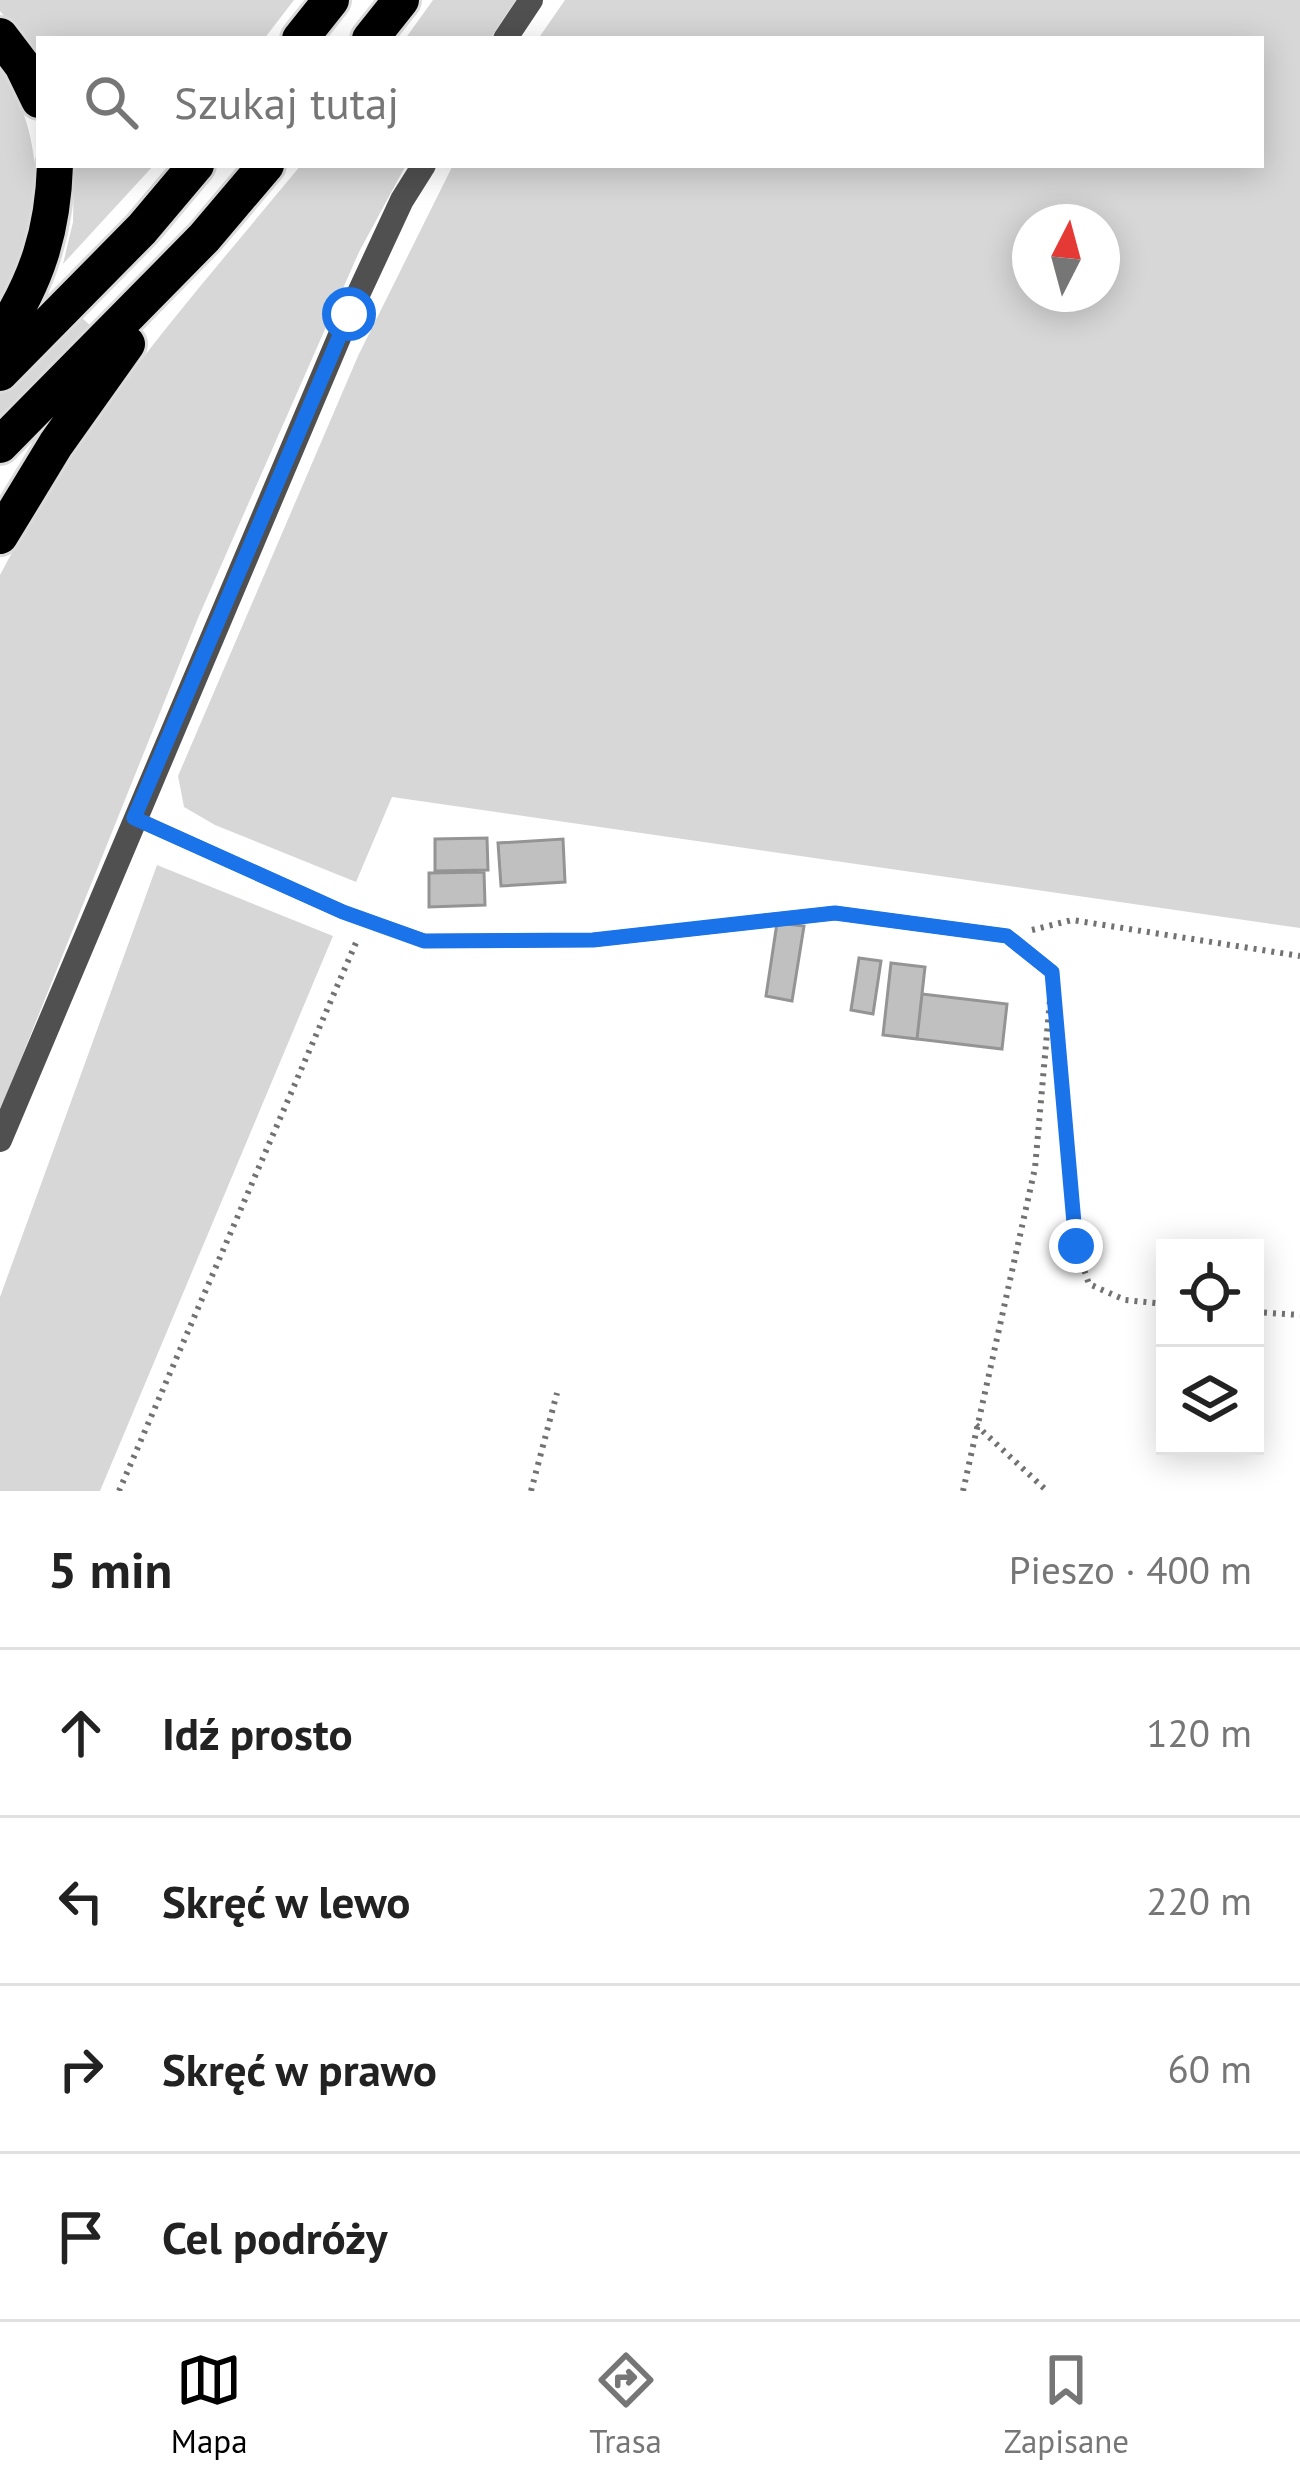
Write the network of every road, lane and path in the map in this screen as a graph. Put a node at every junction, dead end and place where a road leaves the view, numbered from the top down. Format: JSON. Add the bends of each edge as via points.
{"nodes":[{"id":1,"x":331,"y":0,"type":"edge"},
{"id":2,"x":401,"y":0,"type":"edge"},
{"id":3,"x":531,"y":0,"type":"edge"},
{"id":4,"x":0,"y":36,"type":"edge"},
{"id":5,"x":302,"y":36,"type":"edge"},
{"id":6,"x":372,"y":36,"type":"edge"},
{"id":7,"x":507,"y":36,"type":"edge"},
{"id":8,"x":36,"y":94,"type":"edge"},
{"id":9,"x":55,"y":168,"type":"edge"},
{"id":10,"x":193,"y":168,"type":"edge"},
{"id":11,"x":263,"y":168,"type":"edge"},
{"id":12,"x":422,"y":168,"type":"edge"},
{"id":13,"x":204,"y":238,"type":"junction"},
{"id":14,"x":0,"y":337,"type":"edge"},
{"id":15,"x":0,"y":374,"type":"edge"},
{"id":16,"x":0,"y":445,"type":"edge"},
{"id":17,"x":0,"y":536,"type":"edge"},
{"id":18,"x":134,"y":818,"type":"junction"},
{"id":19,"x":366,"y":920,"type":"junction"},
{"id":20,"x":1007,"y":936,"type":"junction"},
{"id":21,"x":1300,"y":956,"type":"edge"},
{"id":22,"x":1052,"y":972,"type":"junction"},
{"id":23,"x":0,"y":1140,"type":"edge"},
{"id":24,"x":1156,"y":1303,"type":"edge"},
{"id":25,"x":1264,"y":1313,"type":"edge"},
{"id":26,"x":1300,"y":1316,"type":"edge"},
{"id":27,"x":556,"y":1393,"type":"dead end"},
{"id":28,"x":976,"y":1425,"type":"junction"},
{"id":29,"x":119,"y":1491,"type":"edge"},
{"id":30,"x":531,"y":1491,"type":"edge"},
{"id":31,"x":963,"y":1491,"type":"edge"},
{"id":32,"x":1047,"y":1491,"type":"edge"}],
"edges":[{"from":1,"to":5,"type":"highway"},
{"from":2,"to":6,"type":"highway"},
{"from":3,"to":7,"type":"street"},
{"from":4,"to":8,"type":"highway"},
{"from":9,"to":14,"type":"highway","via":[[43,258]]},
{"from":10,"to":15,"type":"highway"},
{"from":11,"to":13,"type":"highway"},
{"from":12,"to":18,"type":"street","via":[[349,314]]},
{"from":13,"to":16,"type":"highway"},
{"from":13,"to":17,"type":"highway"},
{"from":18,"to":19,"type":"lane"},
{"from":18,"to":23,"type":"street"},
{"from":19,"to":20,"type":"lane","via":[[424,941],[593,940],[835,913]]},
{"from":19,"to":29,"type":"path"},
{"from":20,"to":21,"type":"path","via":[[1072,920]]},
{"from":20,"to":22,"type":"lane"},
{"from":22,"to":24,"type":"path","via":[[1076,1246],[1089,1284]]},
{"from":22,"to":28,"type":"path","via":[[1035,1168]]},
{"from":25,"to":26,"type":"path"},
{"from":27,"to":30,"type":"path"},
{"from":28,"to":31,"type":"path"},
{"from":28,"to":32,"type":"path"}]}
